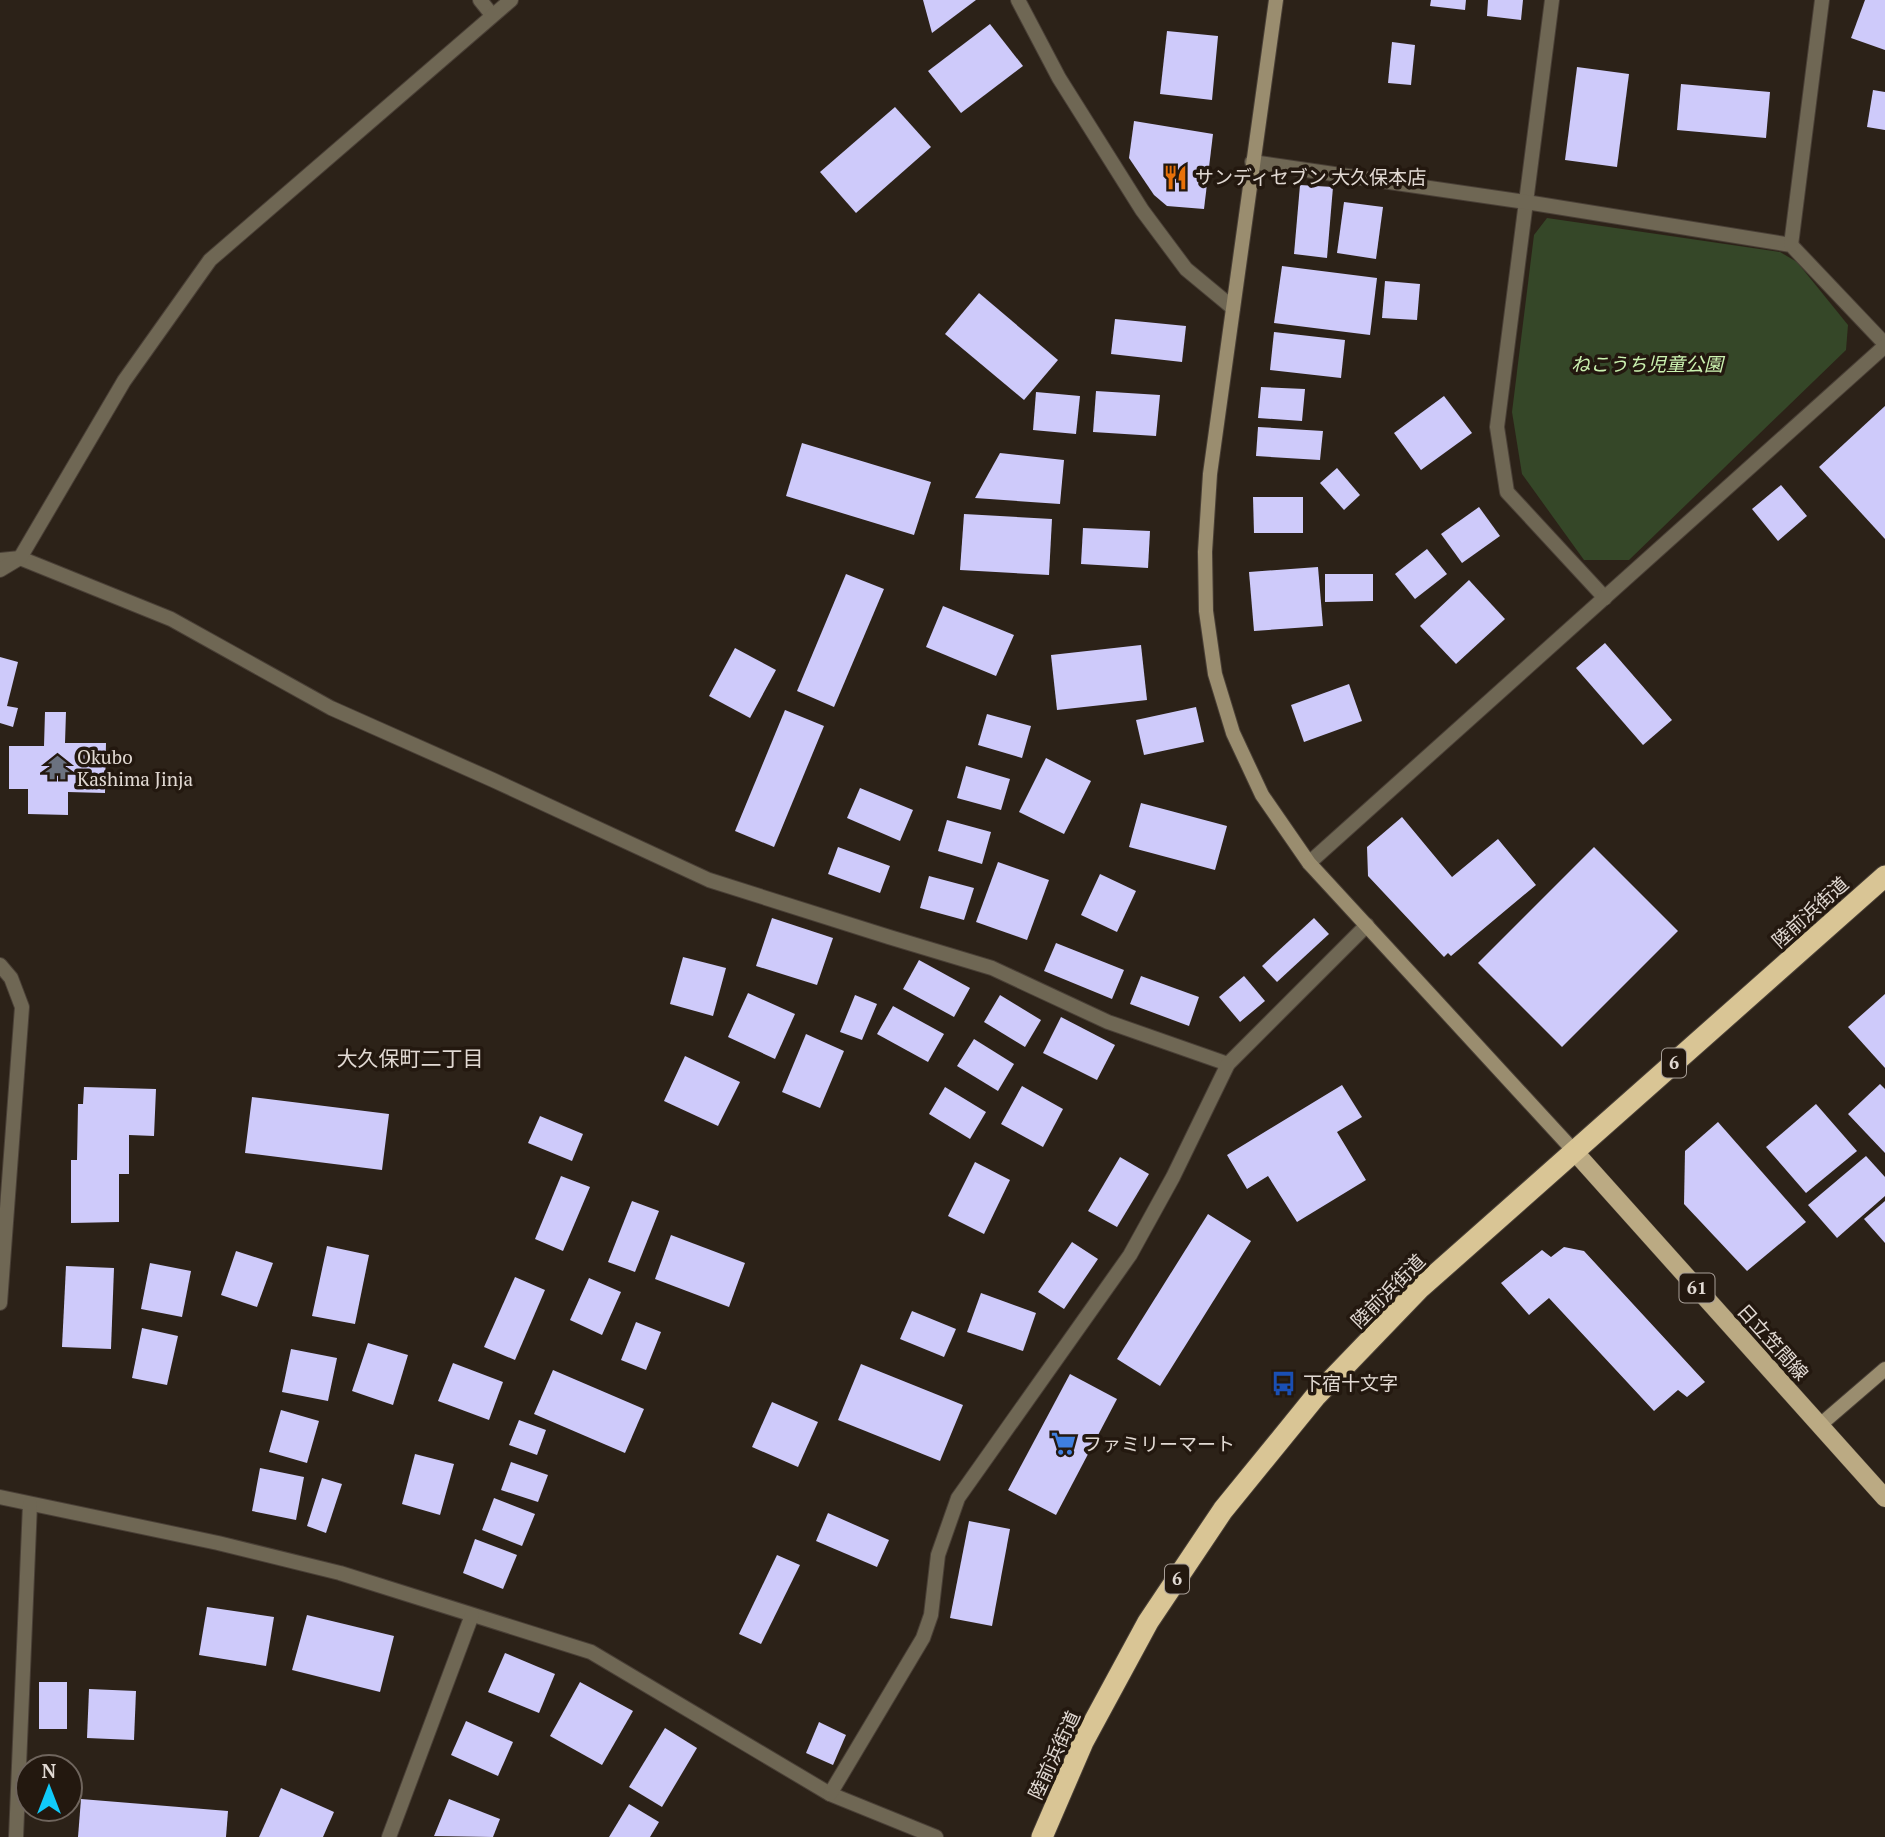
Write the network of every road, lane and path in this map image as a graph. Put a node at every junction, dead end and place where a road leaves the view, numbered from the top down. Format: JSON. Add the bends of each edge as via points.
{"nodes":[{"id":1,"x":480,"y":0,"type":"edge"},
{"id":2,"x":511,"y":0,"type":"edge"},
{"id":3,"x":1018,"y":0,"type":"edge"},
{"id":4,"x":1276,"y":0,"type":"edge"},
{"id":5,"x":1552,"y":0,"type":"edge"},
{"id":6,"x":1822,"y":0,"type":"edge"},
{"id":7,"x":492,"y":15,"type":"junction"},
{"id":8,"x":1252,"y":162,"type":"junction"},
{"id":9,"x":1527,"y":202,"type":"junction"},
{"id":10,"x":1791,"y":244,"type":"junction"},
{"id":11,"x":1233,"y":308,"type":"junction"},
{"id":12,"x":1885,"y":345,"type":"edge"},
{"id":13,"x":20,"y":558,"type":"junction"},
{"id":14,"x":0,"y":559,"type":"edge"},
{"id":15,"x":0,"y":570,"type":"edge"},
{"id":16,"x":1605,"y":598,"type":"junction"},
{"id":17,"x":1309,"y":863,"type":"junction"},
{"id":18,"x":1885,"y":876,"type":"edge"},
{"id":19,"x":1367,"y":925,"type":"junction"},
{"id":20,"x":0,"y":965,"type":"edge"},
{"id":21,"x":1228,"y":1065,"type":"junction"},
{"id":22,"x":1574,"y":1151,"type":"junction"},
{"id":23,"x":0,"y":1303,"type":"edge"},
{"id":24,"x":1885,"y":1369,"type":"edge"},
{"id":25,"x":1820,"y":1425,"type":"junction"},
{"id":26,"x":0,"y":1497,"type":"edge"},
{"id":27,"x":1885,"y":1498,"type":"edge"},
{"id":28,"x":30,"y":1504,"type":"junction"},
{"id":29,"x":472,"y":1615,"type":"junction"},
{"id":30,"x":831,"y":1794,"type":"junction"},
{"id":31,"x":16,"y":1837,"type":"edge"},
{"id":32,"x":389,"y":1837,"type":"edge"},
{"id":33,"x":936,"y":1837,"type":"edge"},
{"id":34,"x":1042,"y":1837,"type":"edge"}],
"edges":[{"from":1,"to":7,"type":"street"},
{"from":2,"to":7,"type":"street"},
{"from":3,"to":11,"type":"street","via":[[1059,78],[1142,210],[1186,269]]},
{"from":4,"to":8,"type":"street"},
{"from":5,"to":9,"type":"street"},
{"from":6,"to":10,"type":"street"},
{"from":7,"to":13,"type":"street","via":[[210,260],[124,381]]},
{"from":8,"to":9,"type":"street"},
{"from":8,"to":11,"type":"street"},
{"from":9,"to":10,"type":"street"},
{"from":9,"to":16,"type":"street","via":[[1497,427],[1507,492]]},
{"from":10,"to":12,"type":"street"},
{"from":11,"to":17,"type":"street","via":[[1210,474],[1206,611],[1215,674],[1233,733],[1262,795]]},
{"from":12,"to":16,"type":"street"},
{"from":13,"to":14,"type":"street"},
{"from":13,"to":15,"type":"street"},
{"from":13,"to":21,"type":"street","via":[[171,619],[331,708],[709,880],[992,968],[1108,1022]]},
{"from":16,"to":17,"type":"street"},
{"from":17,"to":19,"type":"street"},
{"from":18,"to":22,"type":"highway","name":"陸前浜街道","number":"6"},
{"from":19,"to":21,"type":"street"},
{"from":19,"to":22,"type":"street"},
{"from":20,"to":23,"type":"street","via":[[23,1007]]},
{"from":21,"to":30,"type":"street","via":[[1130,1255],[958,1498],[938,1555],[931,1615],[923,1638]]},
{"from":22,"to":25,"type":"main road","name":"日立笠間線","number":"61"},
{"from":22,"to":34,"type":"highway","name":"陸前浜街道","number":"6","via":[[1419,1289],[1315,1397],[1223,1510],[1148,1622],[1083,1742]]},
{"from":24,"to":25,"type":"street"},
{"from":25,"to":27,"type":"main road","name":"日立笠間線","number":"61"},
{"from":26,"to":28,"type":"street"},
{"from":28,"to":29,"type":"street","via":[[340,1573]]},
{"from":28,"to":31,"type":"street"},
{"from":29,"to":30,"type":"street","via":[[590,1652]]},
{"from":29,"to":32,"type":"street"},
{"from":30,"to":33,"type":"street"}]}
